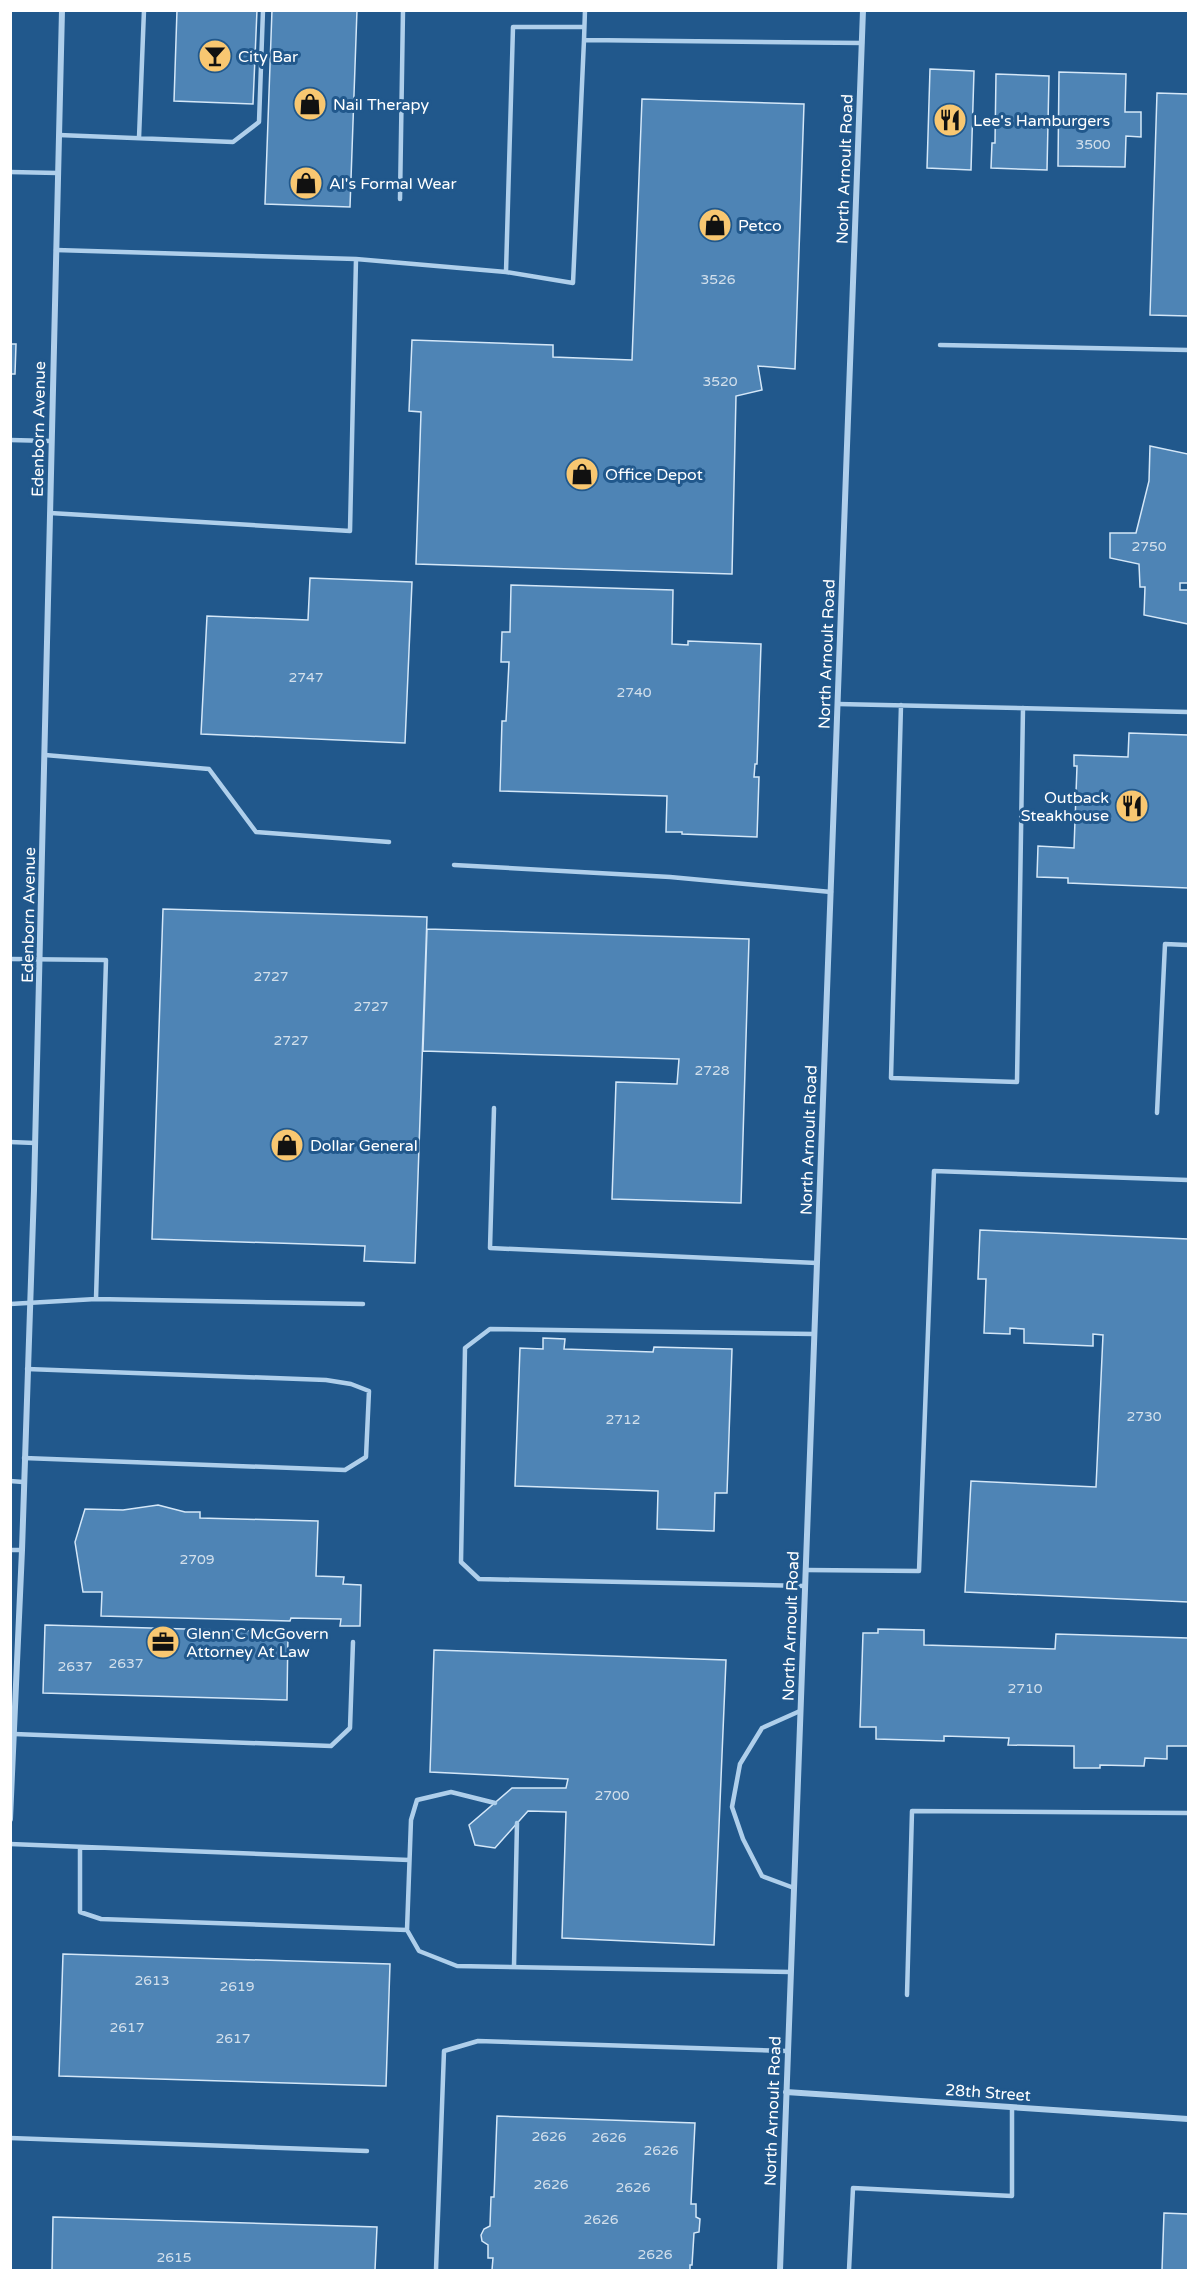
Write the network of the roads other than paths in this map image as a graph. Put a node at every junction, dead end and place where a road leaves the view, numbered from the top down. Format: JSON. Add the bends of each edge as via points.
{"nodes":[{"id":1,"x":62,"y":10,"type":"edge"},
{"id":2,"x":144,"y":10,"type":"edge"},
{"id":3,"x":263,"y":10,"type":"edge"},
{"id":4,"x":404,"y":10,"type":"edge"},
{"id":5,"x":585,"y":10,"type":"edge"},
{"id":6,"x":864,"y":10,"type":"edge"},
{"id":7,"x":584,"y":27,"type":"junction"},
{"id":8,"x":584,"y":40,"type":"junction"},
{"id":9,"x":862,"y":43,"type":"junction"},
{"id":10,"x":59,"y":135,"type":"junction"},
{"id":11,"x":139,"y":138,"type":"junction"},
{"id":12,"x":10,"y":172,"type":"edge"},
{"id":13,"x":58,"y":173,"type":"junction"},
{"id":14,"x":400,"y":199,"type":"dead end"},
{"id":15,"x":56,"y":250,"type":"junction"},
{"id":16,"x":356,"y":259,"type":"junction"},
{"id":17,"x":506,"y":272,"type":"junction"},
{"id":18,"x":940,"y":345,"type":"dead end"},
{"id":19,"x":1188,"y":350,"type":"edge"},
{"id":20,"x":10,"y":440,"type":"edge"},
{"id":21,"x":51,"y":441,"type":"junction"},
{"id":22,"x":50,"y":513,"type":"junction"},
{"id":23,"x":838,"y":704,"type":"junction"},
{"id":24,"x":901,"y":705,"type":"junction"},
{"id":25,"x":1023,"y":708,"type":"junction"},
{"id":26,"x":1188,"y":712,"type":"edge"},
{"id":27,"x":45,"y":755,"type":"junction"},
{"id":28,"x":388,"y":842,"type":"dead end"},
{"id":29,"x":454,"y":865,"type":"dead end"},
{"id":30,"x":831,"y":892,"type":"junction"},
{"id":31,"x":1188,"y":945,"type":"edge"},
{"id":32,"x":10,"y":958,"type":"edge"},
{"id":33,"x":40,"y":958,"type":"junction"},
{"id":34,"x":494,"y":1108,"type":"dead end"},
{"id":35,"x":1157,"y":1113,"type":"dead end"},
{"id":36,"x":10,"y":1142,"type":"edge"},
{"id":37,"x":35,"y":1143,"type":"junction"},
{"id":38,"x":1188,"y":1180,"type":"edge"},
{"id":39,"x":817,"y":1263,"type":"junction"},
{"id":40,"x":96,"y":1299,"type":"junction"},
{"id":41,"x":10,"y":1304,"type":"edge"},
{"id":42,"x":29,"y":1304,"type":"junction"},
{"id":43,"x":363,"y":1304,"type":"dead end"},
{"id":44,"x":814,"y":1334,"type":"junction"},
{"id":45,"x":27,"y":1369,"type":"junction"},
{"id":46,"x":24,"y":1458,"type":"junction"},
{"id":47,"x":10,"y":1481,"type":"edge"},
{"id":48,"x":24,"y":1482,"type":"junction"},
{"id":49,"x":10,"y":1550,"type":"edge"},
{"id":50,"x":22,"y":1550,"type":"junction"},
{"id":51,"x":806,"y":1569,"type":"junction"},
{"id":52,"x":805,"y":1586,"type":"junction"},
{"id":53,"x":10,"y":1625,"type":"edge"},
{"id":54,"x":19,"y":1626,"type":"junction"},
{"id":55,"x":353,"y":1642,"type":"dead end"},
{"id":56,"x":800,"y":1711,"type":"junction"},
{"id":57,"x":14,"y":1734,"type":"junction"},
{"id":58,"x":495,"y":1803,"type":"dead end"},
{"id":59,"x":1188,"y":1813,"type":"edge"},
{"id":60,"x":10,"y":1820,"type":"edge"},
{"id":61,"x":517,"y":1823,"type":"dead end"},
{"id":62,"x":10,"y":1844,"type":"edge"},
{"id":63,"x":80,"y":1847,"type":"junction"},
{"id":64,"x":409,"y":1860,"type":"junction"},
{"id":65,"x":794,"y":1888,"type":"junction"},
{"id":66,"x":407,"y":1930,"type":"junction"},
{"id":67,"x":514,"y":1966,"type":"junction"},
{"id":68,"x":790,"y":1972,"type":"junction"},
{"id":69,"x":907,"y":1995,"type":"dead end"},
{"id":70,"x":787,"y":2050,"type":"junction"},
{"id":71,"x":786,"y":2092,"type":"junction"},
{"id":72,"x":1012,"y":2107,"type":"junction"},
{"id":73,"x":1188,"y":2119,"type":"edge"},
{"id":74,"x":10,"y":2138,"type":"edge"},
{"id":75,"x":367,"y":2151,"type":"dead end"},
{"id":76,"x":436,"y":2271,"type":"edge"},
{"id":77,"x":780,"y":2271,"type":"edge"},
{"id":78,"x":849,"y":2271,"type":"edge"}],
"edges":[{"from":1,"to":10,"type":"street","name":"Edenborn Avenue"},
{"from":2,"to":11,"type":"lane"},
{"from":3,"to":11,"type":"lane","via":[[259,122],[232,142]]},
{"from":4,"to":14,"type":"lane"},
{"from":5,"to":7,"type":"lane"},
{"from":6,"to":9,"type":"street","name":"North Arnoult Road"},
{"from":7,"to":8,"type":"lane"},
{"from":7,"to":17,"type":"lane","via":[[513,27]]},
{"from":8,"to":9,"type":"lane"},
{"from":8,"to":17,"type":"lane","via":[[573,283]]},
{"from":9,"to":23,"type":"street","name":"North Arnoult Road"},
{"from":10,"to":11,"type":"lane"},
{"from":10,"to":13,"type":"street","name":"Edenborn Avenue"},
{"from":12,"to":13,"type":"lane"},
{"from":13,"to":15,"type":"street","name":"Edenborn Avenue"},
{"from":15,"to":16,"type":"lane"},
{"from":15,"to":21,"type":"street","name":"Edenborn Avenue"},
{"from":16,"to":17,"type":"lane"},
{"from":16,"to":22,"type":"lane","via":[[350,531]]},
{"from":18,"to":19,"type":"lane"},
{"from":20,"to":21,"type":"lane"},
{"from":21,"to":22,"type":"street","name":"Edenborn Avenue"},
{"from":22,"to":27,"type":"street","name":"Edenborn Avenue"},
{"from":23,"to":24,"type":"lane"},
{"from":23,"to":30,"type":"street","name":"North Arnoult Road"},
{"from":24,"to":25,"type":"lane"},
{"from":24,"to":25,"type":"lane","via":[[891,1078],[1017,1082]]},
{"from":25,"to":26,"type":"lane"},
{"from":27,"to":28,"type":"lane","via":[[210,770],[256,832]]},
{"from":27,"to":33,"type":"street","name":"Edenborn Avenue"},
{"from":29,"to":30,"type":"lane","via":[[670,877]]},
{"from":30,"to":39,"type":"street","name":"North Arnoult Road"},
{"from":31,"to":35,"type":"lane","via":[[1165,944]]},
{"from":32,"to":33,"type":"lane"},
{"from":33,"to":37,"type":"street","name":"Edenborn Avenue"},
{"from":33,"to":40,"type":"lane","via":[[106,960]]},
{"from":34,"to":39,"type":"lane","via":[[490,1248]]},
{"from":36,"to":37,"type":"lane"},
{"from":37,"to":42,"type":"street","name":"Edenborn Avenue"},
{"from":38,"to":51,"type":"lane","via":[[934,1171],[919,1571]]},
{"from":39,"to":44,"type":"street","name":"North Arnoult Road"},
{"from":40,"to":42,"type":"lane"},
{"from":40,"to":43,"type":"lane"},
{"from":41,"to":42,"type":"lane"},
{"from":42,"to":45,"type":"street","name":"Edenborn Avenue"},
{"from":44,"to":51,"type":"street","name":"North Arnoult Road"},
{"from":44,"to":52,"type":"lane","via":[[490,1329],[465,1348],[461,1562],[479,1579]]},
{"from":45,"to":46,"type":"street","name":"Edenborn Avenue"},
{"from":45,"to":46,"type":"lane","via":[[326,1380],[369,1391],[366,1457],[345,1470]]},
{"from":46,"to":48,"type":"street","name":"Edenborn Avenue"},
{"from":47,"to":48,"type":"lane"},
{"from":48,"to":50,"type":"street","name":"Edenborn Avenue"},
{"from":49,"to":50,"type":"lane"},
{"from":50,"to":54,"type":"street","name":"Edenborn Avenue"},
{"from":51,"to":52,"type":"street","name":"North Arnoult Road"},
{"from":52,"to":56,"type":"street","name":"North Arnoult Road"},
{"from":53,"to":54,"type":"lane"},
{"from":54,"to":57,"type":"street","name":"Edenborn Avenue"},
{"from":55,"to":57,"type":"lane","via":[[350,1728],[331,1746]]},
{"from":56,"to":65,"type":"street","name":"North Arnoult Road"},
{"from":56,"to":65,"type":"lane","via":[[762,1728],[740,1764],[732,1807],[762,1876]]},
{"from":57,"to":60,"type":"street","name":"Edenborn Avenue"},
{"from":58,"to":64,"type":"lane","via":[[451,1792],[417,1800],[411,1820]]},
{"from":59,"to":69,"type":"lane","via":[[912,1811]]},
{"from":61,"to":67,"type":"lane"},
{"from":62,"to":63,"type":"lane"},
{"from":63,"to":64,"type":"lane"},
{"from":63,"to":66,"type":"lane","via":[[80,1912],[101,1919]]},
{"from":64,"to":66,"type":"lane"},
{"from":65,"to":68,"type":"street","name":"North Arnoult Road"},
{"from":66,"to":67,"type":"lane","via":[[419,1951],[457,1965]]},
{"from":67,"to":68,"type":"lane"},
{"from":68,"to":70,"type":"street","name":"North Arnoult Road"},
{"from":70,"to":71,"type":"street","name":"North Arnoult Road"},
{"from":70,"to":76,"type":"lane","via":[[477,2041],[444,2051]]},
{"from":71,"to":72,"type":"street","name":"28th Street"},
{"from":71,"to":77,"type":"street","name":"North Arnoult Road"},
{"from":72,"to":73,"type":"street","name":"28th Street"},
{"from":72,"to":78,"type":"lane","via":[[1012,2196],[853,2188]]},
{"from":74,"to":75,"type":"lane"}]}
